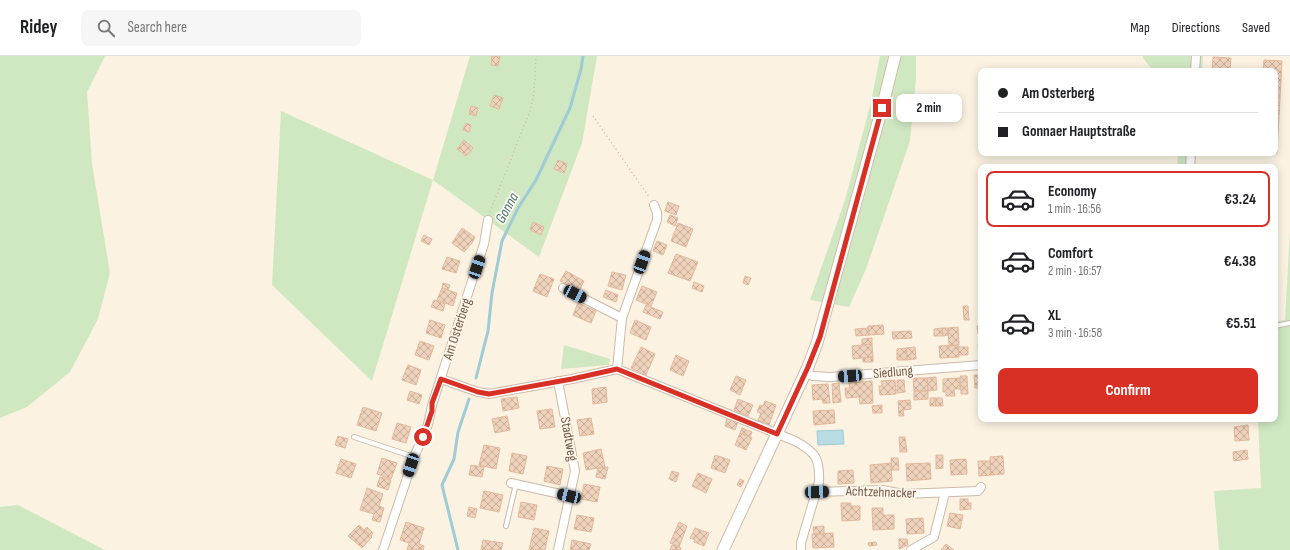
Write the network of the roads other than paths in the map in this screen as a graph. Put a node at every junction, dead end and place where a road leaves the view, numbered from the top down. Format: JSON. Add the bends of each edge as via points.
{"nodes":[{"id":1,"x":895,"y":56,"type":"edge"},
{"id":2,"x":1196,"y":56,"type":"edge"},
{"id":3,"x":1195,"y":68,"type":"edge"},
{"id":4,"x":654,"y":205,"type":"road end"},
{"id":5,"x":488,"y":220,"type":"road end"},
{"id":6,"x":563,"y":288,"type":"dead end"},
{"id":7,"x":622,"y":318,"type":"junction"},
{"id":8,"x":1290,"y":323,"type":"edge"},
{"id":9,"x":1278,"y":325,"type":"edge"},
{"id":10,"x":978,"y":365,"type":"edge"},
{"id":11,"x":617,"y":369,"type":"junction"},
{"id":12,"x":805,"y":373,"type":"junction"},
{"id":13,"x":441,"y":379,"type":"junction"},
{"id":14,"x":558,"y":381,"type":"junction"},
{"id":15,"x":777,"y":434,"type":"junction"},
{"id":16,"x":354,"y":437,"type":"dead end"},
{"id":17,"x":414,"y":457,"type":"junction"},
{"id":18,"x":513,"y":484,"type":"joint"},
{"id":19,"x":982,"y":487,"type":"dead end"},
{"id":20,"x":817,"y":492,"type":"junction"},
{"id":21,"x":944,"y":492,"type":"junction"},
{"id":22,"x":569,"y":496,"type":"junction"},
{"id":23,"x":506,"y":526,"type":"dead end"},
{"id":24,"x":384,"y":550,"type":"edge"},
{"id":25,"x":558,"y":550,"type":"edge"},
{"id":26,"x":723,"y":550,"type":"edge"},
{"id":27,"x":801,"y":550,"type":"edge"},
{"id":28,"x":911,"y":550,"type":"edge"}],
"edges":[{"from":1,"to":12,"type":"main road","via":[[823,324]]},
{"from":2,"to":3,"type":"street"},
{"from":4,"to":7,"type":"street","via":[[657,220]]},
{"from":5,"to":13,"type":"street","name":"Am Osterberg","via":[[484,244]]},
{"from":6,"to":7,"type":"street"},
{"from":7,"to":11,"type":"street"},
{"from":8,"to":9,"type":"lane"},
{"from":10,"to":12,"type":"street","name":"Siedlung","via":[[830,377]]},
{"from":11,"to":14,"type":"street"},
{"from":11,"to":15,"type":"street"},
{"from":12,"to":15,"type":"main road"},
{"from":13,"to":14,"type":"street","via":[[489,394]]},
{"from":13,"to":17,"type":"street","name":"Am Osterberg","via":[[424,435]]},
{"from":14,"to":22,"type":"street","name":"Stadtweg","via":[[575,471]]},
{"from":15,"to":20,"type":"street","via":[[805,447],[816,458],[820,472]]},
{"from":15,"to":26,"type":"main road"},
{"from":16,"to":17,"type":"lane"},
{"from":17,"to":24,"type":"street","name":"Am Osterberg"},
{"from":18,"to":22,"type":"street"},
{"from":18,"to":23,"type":"lane"},
{"from":19,"to":21,"type":"street","name":"Achtzehnacker","via":[[978,491]]},
{"from":20,"to":21,"type":"street","name":"Achtzehnacker"},
{"from":20,"to":27,"type":"street"},
{"from":21,"to":28,"type":"street","via":[[934,537]]},
{"from":22,"to":25,"type":"street","name":"Stadtweg"}]}
